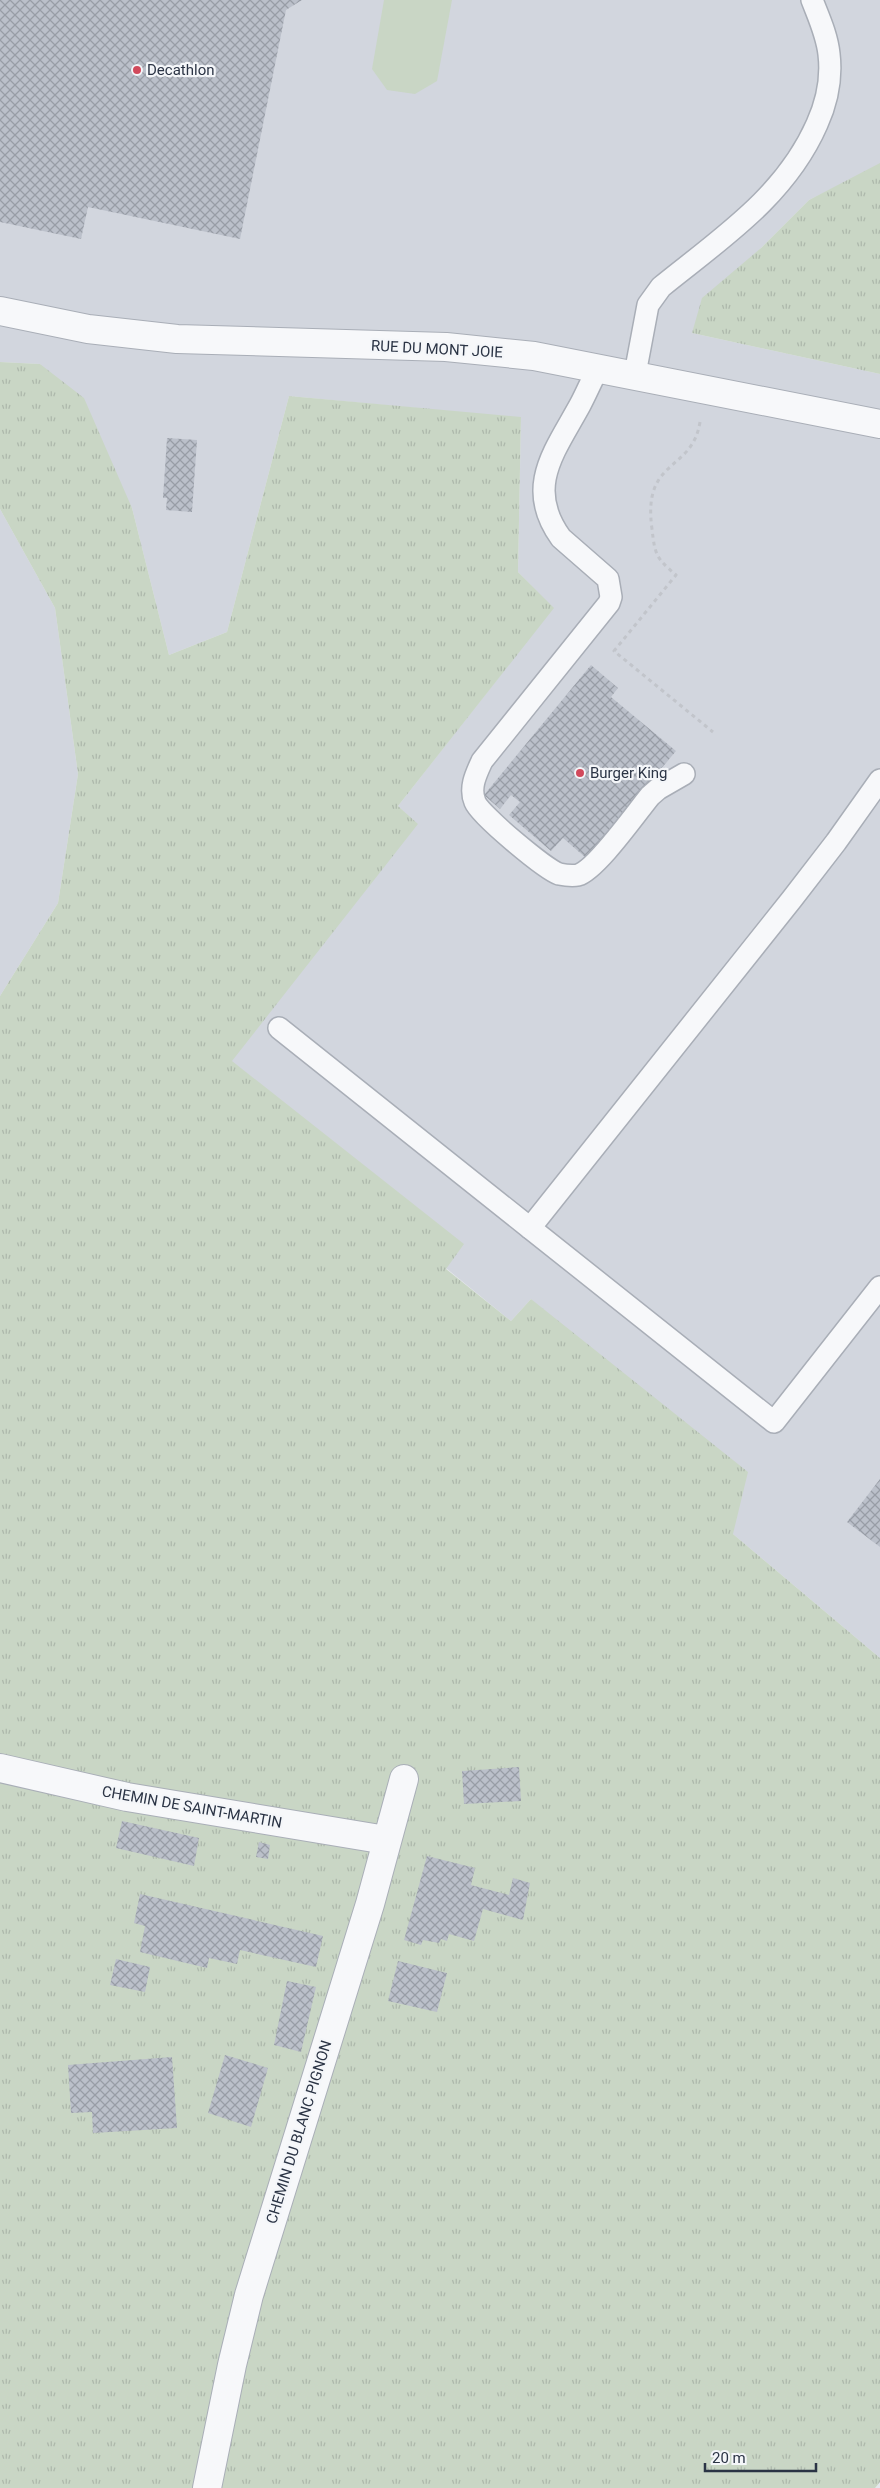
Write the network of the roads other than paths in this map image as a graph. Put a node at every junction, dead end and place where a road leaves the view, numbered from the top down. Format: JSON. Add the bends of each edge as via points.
{"nodes":[{"id":1,"x":812,"y":0,"type":"edge"},
{"id":2,"x":0,"y":311,"type":"edge"},
{"id":3,"x":598,"y":367,"type":"junction"},
{"id":4,"x":635,"y":374,"type":"junction"},
{"id":5,"x":877,"y":425,"type":"edge"},
{"id":6,"x":684,"y":774,"type":"dead end"},
{"id":7,"x":880,"y":780,"type":"edge"},
{"id":8,"x":279,"y":1028,"type":"dead end"},
{"id":9,"x":530,"y":1228,"type":"junction"},
{"id":10,"x":880,"y":1287,"type":"edge"},
{"id":11,"x":0,"y":1768,"type":"edge"},
{"id":12,"x":404,"y":1779,"type":"dead end"},
{"id":13,"x":386,"y":1840,"type":"junction"},
{"id":14,"x":207,"y":2488,"type":"edge"}],
"edges":[{"from":1,"to":4,"type":"lane","via":[[824,32],[830,74],[822,114],[809,142],[778,187],[757,209],[653,296],[648,305]]},
{"from":2,"to":3,"type":"street","name":"RUE DU MONT JOIE","via":[[72,326],[169,338],[446,347],[534,356]]},
{"from":3,"to":4,"type":"street","name":"RUE DU MONT JOIE"},
{"from":3,"to":6,"type":"lane","via":[[549,462],[544,496],[549,520],[561,538],[608,579],[611,597],[482,761],[474,781],[475,802],[483,814],[544,864],[559,874],[577,875],[591,867],[658,788]]},
{"from":4,"to":5,"type":"street","name":"RUE DU MONT JOIE"},
{"from":7,"to":9,"type":"lane","via":[[798,892]]},
{"from":8,"to":9,"type":"lane"},
{"from":9,"to":10,"type":"lane","via":[[774,1422]]},
{"from":11,"to":13,"type":"street","name":"CHEMIN DE SAINT-MARTIN","via":[[127,1797]]},
{"from":12,"to":13,"type":"street","name":"CHEMIN DU BLANC PIGNON"},
{"from":13,"to":14,"type":"street","name":"CHEMIN DU BLANC PIGNON","via":[[367,1914],[249,2295]]}]}
